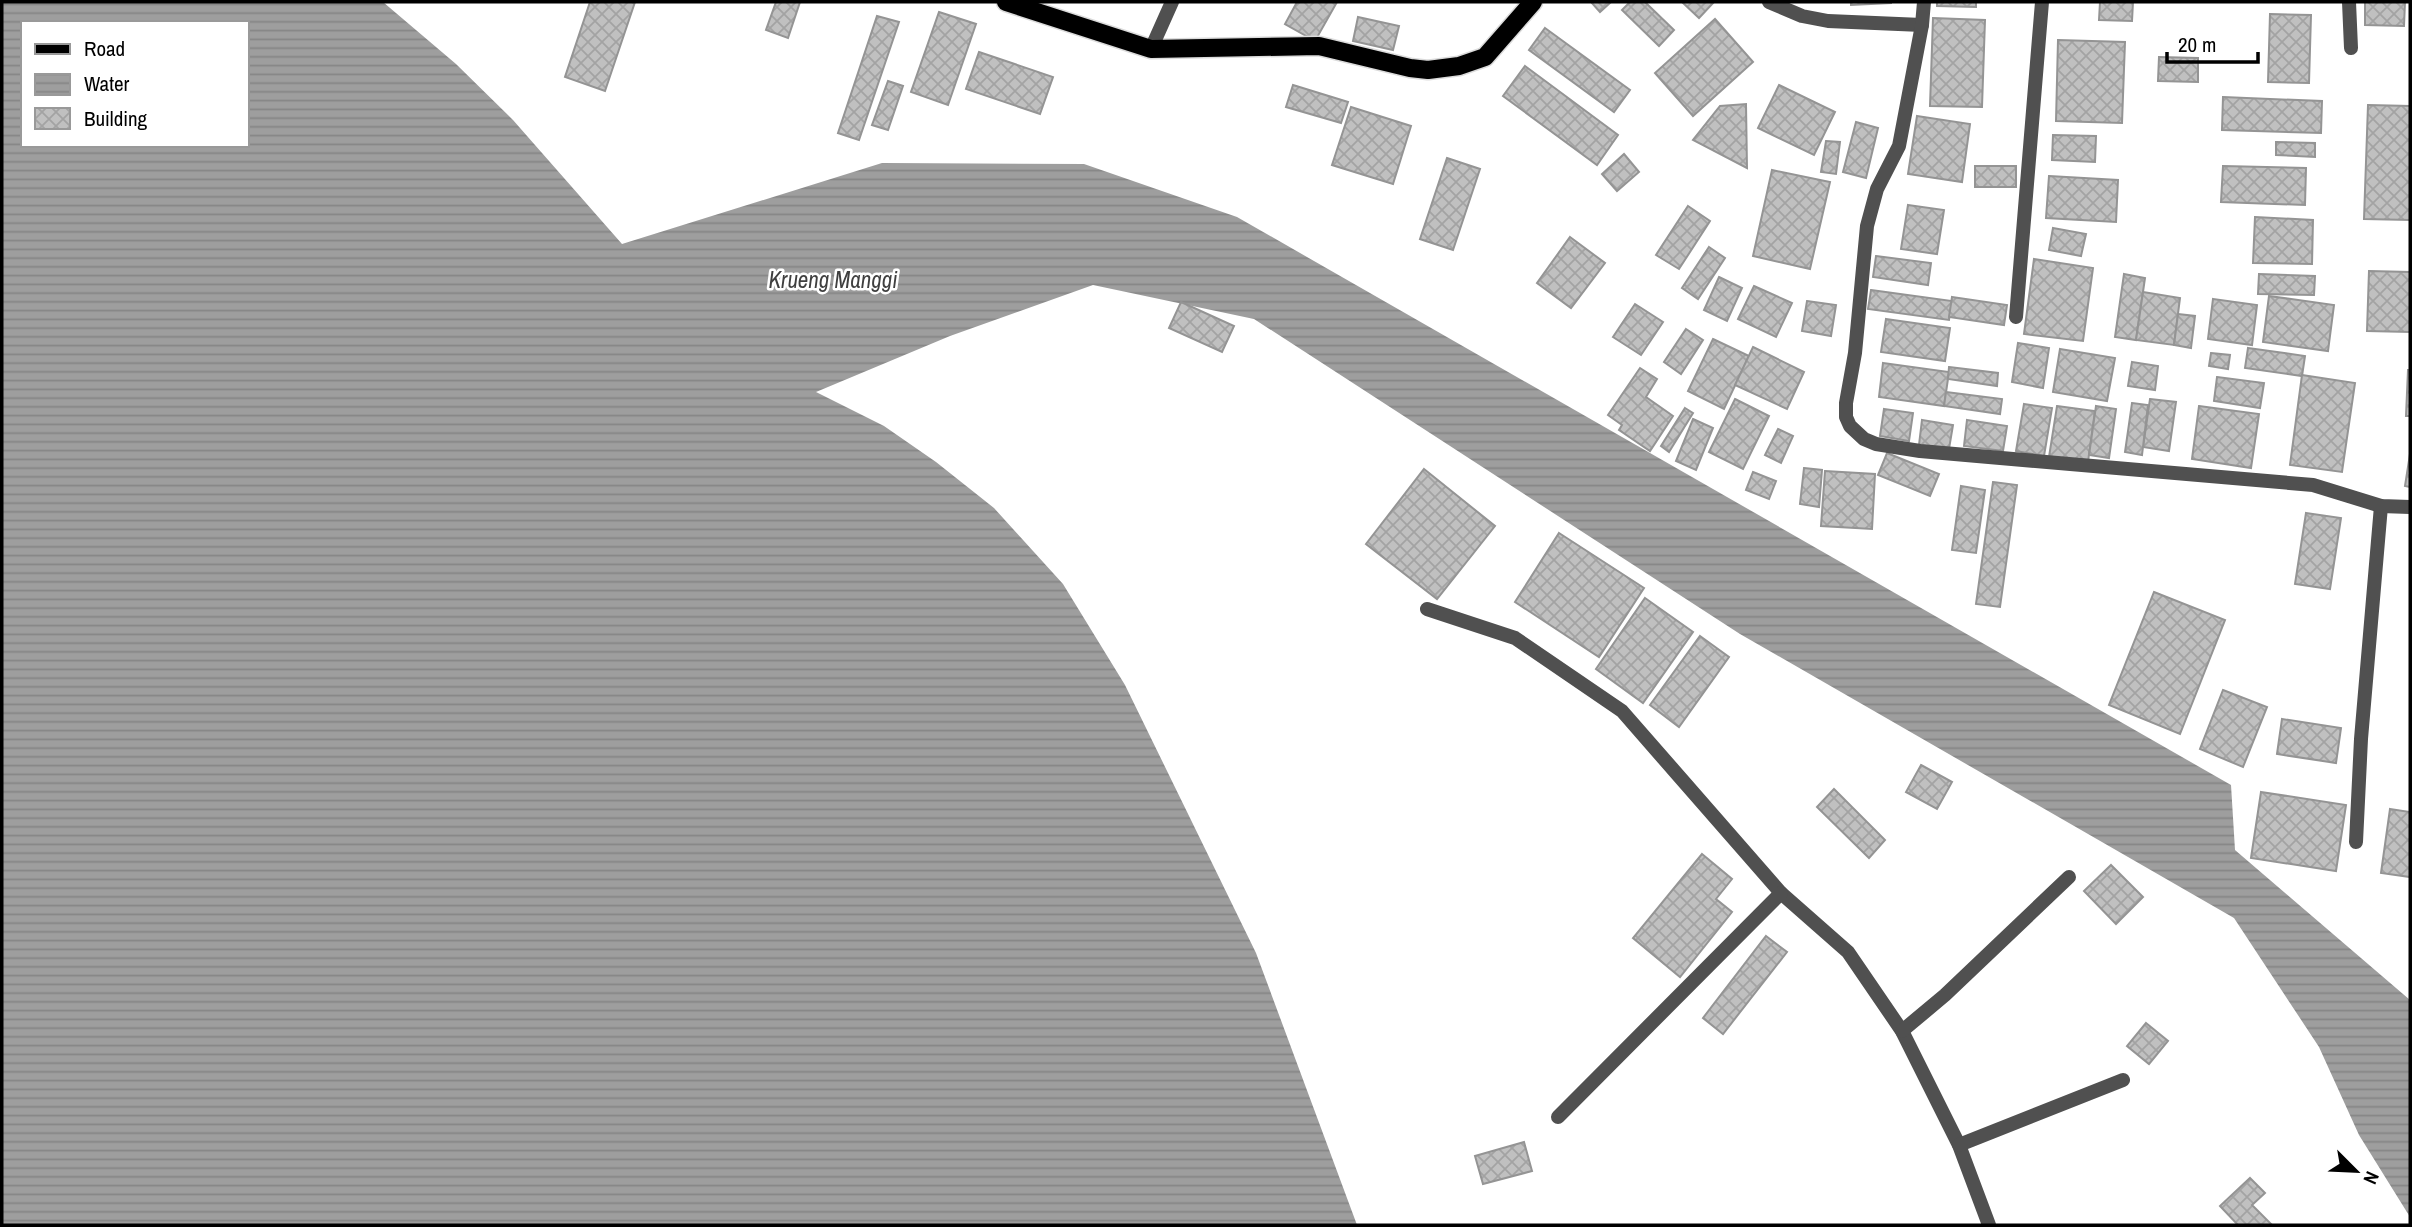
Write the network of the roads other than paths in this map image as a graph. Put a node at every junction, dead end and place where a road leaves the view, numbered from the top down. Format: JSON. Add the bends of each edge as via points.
{"nodes":[{"id":1,"x":1006,"y":2,"type":"edge"},
{"id":2,"x":1172,"y":2,"type":"edge"},
{"id":3,"x":1532,"y":2,"type":"edge"},
{"id":4,"x":1769,"y":2,"type":"edge"},
{"id":5,"x":1924,"y":2,"type":"edge"},
{"id":6,"x":2042,"y":2,"type":"edge"},
{"id":7,"x":2349,"y":2,"type":"edge"},
{"id":8,"x":1922,"y":25,"type":"junction"},
{"id":9,"x":1151,"y":48,"type":"junction"},
{"id":10,"x":2351,"y":48,"type":"dead end"},
{"id":11,"x":2016,"y":317,"type":"dead end"},
{"id":12,"x":2381,"y":506,"type":"junction"},
{"id":13,"x":2410,"y":507,"type":"edge"},
{"id":14,"x":1427,"y":609,"type":"dead end"},
{"id":15,"x":2356,"y":842,"type":"dead end"},
{"id":16,"x":2069,"y":877,"type":"dead end"},
{"id":17,"x":1781,"y":893,"type":"junction"},
{"id":18,"x":1902,"y":1031,"type":"junction"},
{"id":19,"x":2123,"y":1080,"type":"dead end"},
{"id":20,"x":1558,"y":1117,"type":"dead end"},
{"id":21,"x":1959,"y":1144,"type":"junction"},
{"id":22,"x":1989,"y":1225,"type":"edge"}],
"edges":[{"from":1,"to":9,"type":"main road"},
{"from":2,"to":9,"type":"street"},
{"from":3,"to":9,"type":"main road","via":[[1485,57],[1442,69],[1410,68],[1319,46]]},
{"from":4,"to":8,"type":"street","via":[[1828,21]]},
{"from":5,"to":8,"type":"street"},
{"from":6,"to":11,"type":"street"},
{"from":7,"to":10,"type":"street"},
{"from":8,"to":12,"type":"street","via":[[1899,146],[1877,189],[1867,226],[1846,404],[1850,426],[1877,444],[1920,452],[2313,485]]},
{"from":12,"to":13,"type":"street"},
{"from":12,"to":15,"type":"street"},
{"from":14,"to":17,"type":"street","via":[[1515,638],[1622,711]]},
{"from":16,"to":18,"type":"street"},
{"from":17,"to":18,"type":"street","via":[[1848,952]]},
{"from":17,"to":20,"type":"street"},
{"from":18,"to":21,"type":"street"},
{"from":19,"to":21,"type":"street"},
{"from":21,"to":22,"type":"street"}]}
